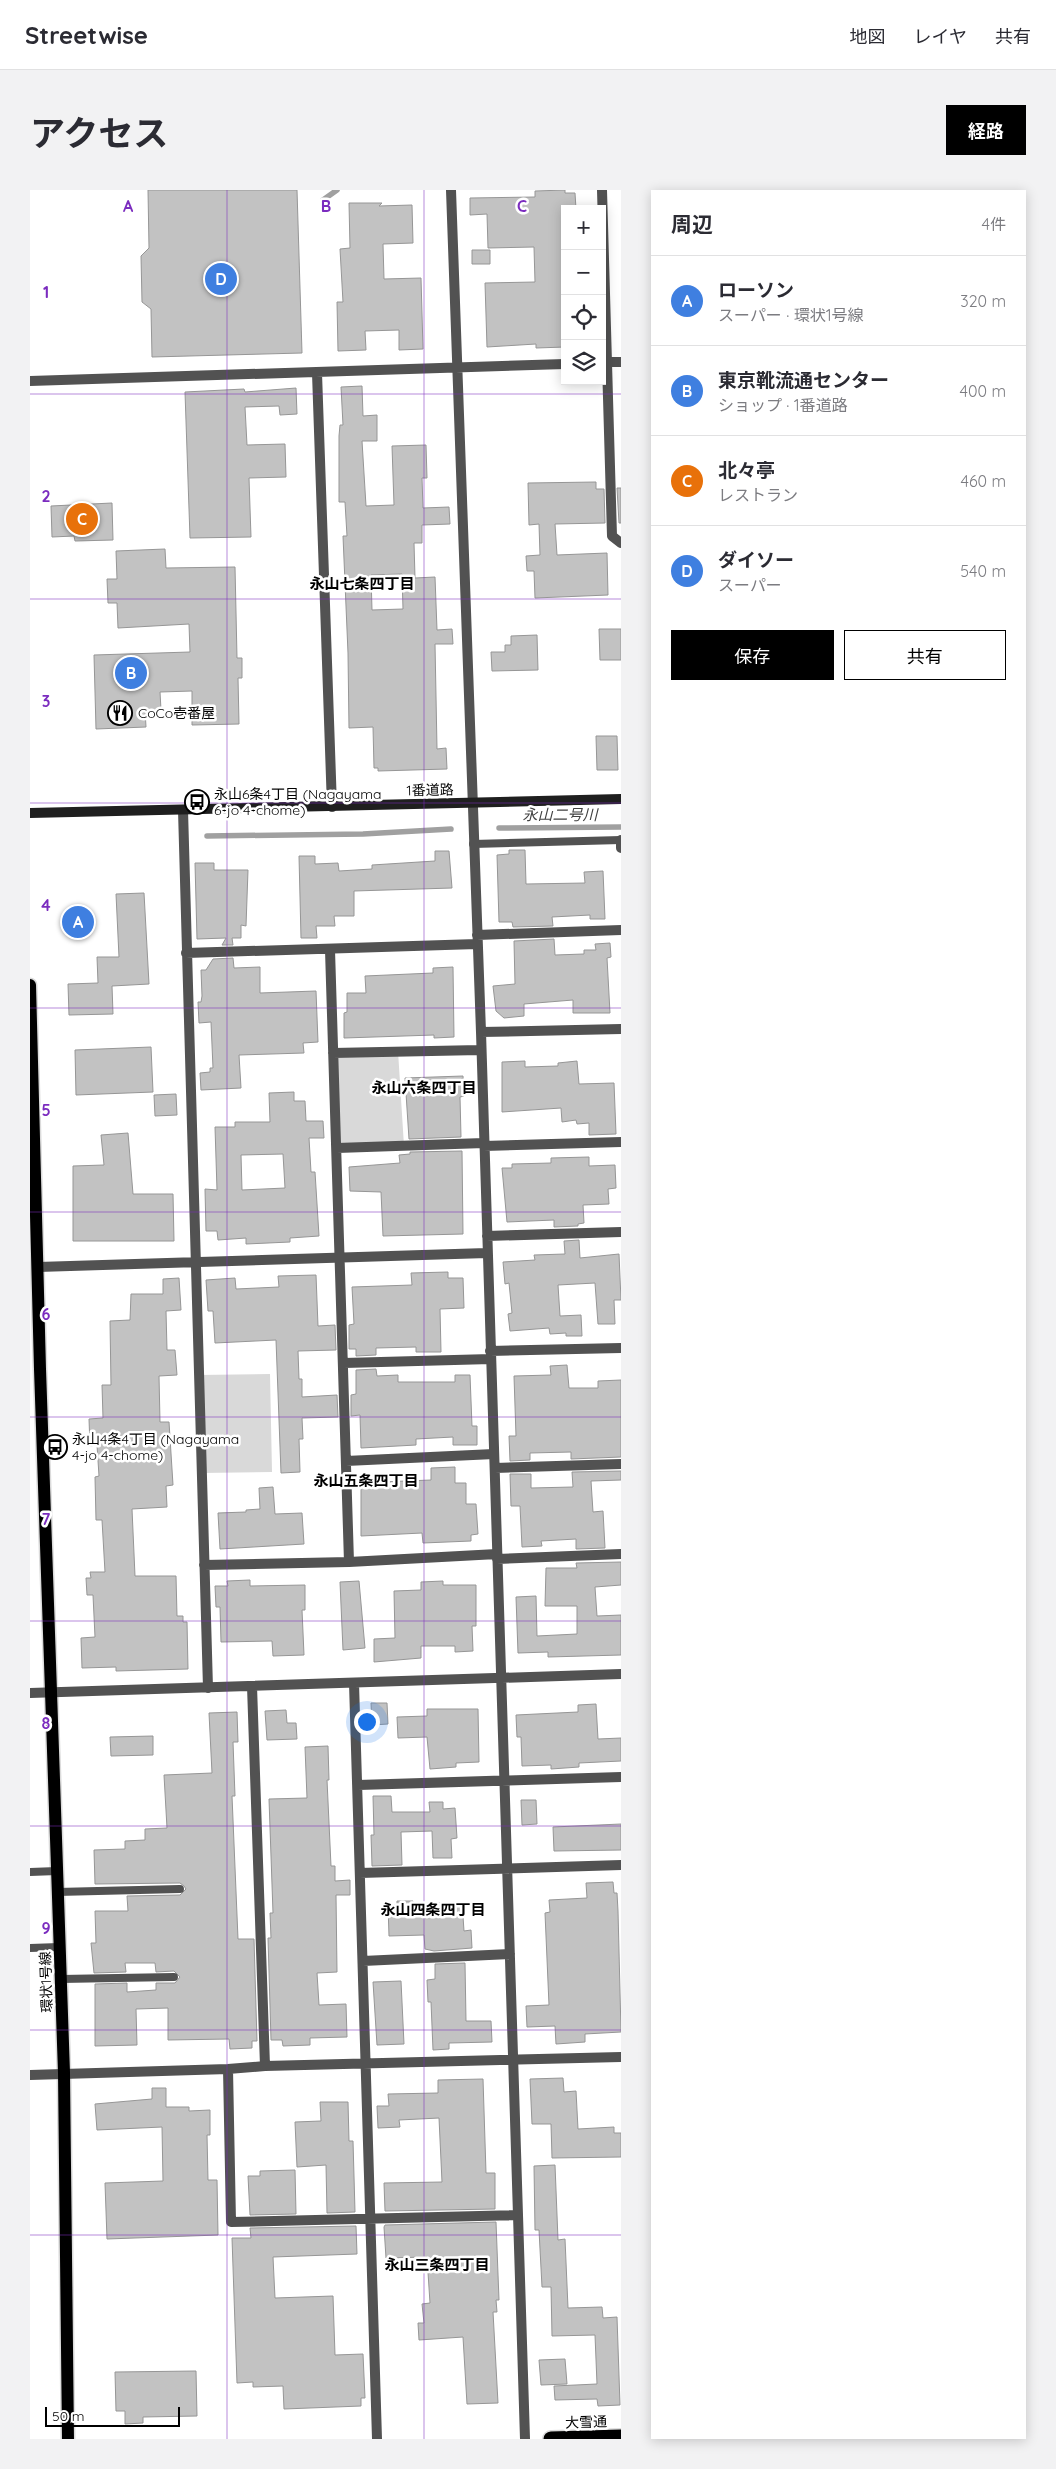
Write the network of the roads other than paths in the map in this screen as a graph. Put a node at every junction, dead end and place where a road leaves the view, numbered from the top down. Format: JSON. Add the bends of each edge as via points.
{"nodes":[{"id":1,"x":451,"y":190,"type":"edge"},
{"id":2,"x":602,"y":190,"type":"edge"},
{"id":3,"x":605,"y":340,"type":"edge"},
{"id":4,"x":606,"y":362,"type":"edge"},
{"id":5,"x":621,"y":362,"type":"edge"},
{"id":6,"x":561,"y":364,"type":"edge"},
{"id":7,"x":457,"y":369,"type":"junction"},
{"id":8,"x":317,"y":373,"type":"junction"},
{"id":9,"x":30,"y":381,"type":"edge"},
{"id":10,"x":606,"y":385,"type":"edge"},
{"id":11,"x":621,"y":544,"type":"edge"},
{"id":12,"x":621,"y":799,"type":"edge"},
{"id":13,"x":471,"y":803,"type":"junction"},
{"id":14,"x":332,"y":806,"type":"junction"},
{"id":15,"x":183,"y":810,"type":"junction"},
{"id":16,"x":30,"y":813,"type":"edge"},
{"id":17,"x":621,"y":840,"type":"edge"},
{"id":18,"x":473,"y":844,"type":"junction"},
{"id":19,"x":621,"y":848,"type":"edge"},
{"id":20,"x":621,"y":930,"type":"edge"},
{"id":21,"x":477,"y":940,"type":"junction"},
{"id":22,"x":330,"y":950,"type":"junction"},
{"id":23,"x":186,"y":953,"type":"junction"},
{"id":24,"x":30,"y":985,"type":"edge"},
{"id":25,"x":621,"y":1029,"type":"edge"},
{"id":26,"x":481,"y":1032,"type":"junction"},
{"id":27,"x":480,"y":1050,"type":"junction"},
{"id":28,"x":333,"y":1053,"type":"junction"},
{"id":29,"x":621,"y":1142,"type":"edge"},
{"id":30,"x":484,"y":1145,"type":"junction"},
{"id":31,"x":337,"y":1148,"type":"junction"},
{"id":32,"x":33,"y":1163,"type":"edge"},
{"id":33,"x":621,"y":1232,"type":"edge"},
{"id":34,"x":487,"y":1236,"type":"junction"},
{"id":35,"x":488,"y":1253,"type":"junction"},
{"id":36,"x":339,"y":1258,"type":"junction"},
{"id":37,"x":195,"y":1262,"type":"junction"},
{"id":38,"x":38,"y":1267,"type":"junction"},
{"id":39,"x":621,"y":1348,"type":"edge"},
{"id":40,"x":490,"y":1355,"type":"junction"},
{"id":41,"x":344,"y":1363,"type":"junction"},
{"id":42,"x":35,"y":1369,"type":"edge"},
{"id":43,"x":494,"y":1454,"type":"junction"},
{"id":44,"x":346,"y":1461,"type":"junction"},
{"id":45,"x":621,"y":1464,"type":"edge"},
{"id":46,"x":495,"y":1468,"type":"junction"},
{"id":47,"x":621,"y":1554,"type":"edge"},
{"id":48,"x":497,"y":1556,"type":"junction"},
{"id":49,"x":349,"y":1562,"type":"junction"},
{"id":50,"x":204,"y":1565,"type":"junction"},
{"id":51,"x":621,"y":1674,"type":"edge"},
{"id":52,"x":500,"y":1678,"type":"junction"},
{"id":53,"x":354,"y":1683,"type":"junction"},
{"id":54,"x":252,"y":1686,"type":"junction"},
{"id":55,"x":208,"y":1688,"type":"junction"},
{"id":56,"x":30,"y":1693,"type":"edge"},
{"id":57,"x":50,"y":1693,"type":"junction"},
{"id":58,"x":621,"y":1777,"type":"edge"},
{"id":59,"x":504,"y":1780,"type":"junction"},
{"id":60,"x":358,"y":1785,"type":"junction"},
{"id":61,"x":621,"y":1865,"type":"edge"},
{"id":62,"x":508,"y":1868,"type":"junction"},
{"id":63,"x":30,"y":1872,"type":"edge"},
{"id":64,"x":57,"y":1872,"type":"junction"},
{"id":65,"x":360,"y":1873,"type":"junction"},
{"id":66,"x":180,"y":1889,"type":"dead end"},
{"id":67,"x":57,"y":1892,"type":"junction"},
{"id":68,"x":59,"y":1947,"type":"junction"},
{"id":69,"x":30,"y":1948,"type":"edge"},
{"id":70,"x":510,"y":1954,"type":"junction"},
{"id":71,"x":363,"y":1961,"type":"junction"},
{"id":72,"x":174,"y":1977,"type":"dead end"},
{"id":73,"x":61,"y":1979,"type":"junction"},
{"id":74,"x":621,"y":2057,"type":"edge"},
{"id":75,"x":513,"y":2060,"type":"junction"},
{"id":76,"x":366,"y":2064,"type":"junction"},
{"id":77,"x":265,"y":2066,"type":"junction"},
{"id":78,"x":228,"y":2069,"type":"junction"},
{"id":79,"x":64,"y":2073,"type":"junction"},
{"id":80,"x":30,"y":2075,"type":"edge"},
{"id":81,"x":518,"y":2214,"type":"junction"},
{"id":82,"x":369,"y":2219,"type":"junction"},
{"id":83,"x":621,"y":2437,"type":"edge"},
{"id":84,"x":68,"y":2439,"type":"edge"},
{"id":85,"x":377,"y":2439,"type":"edge"},
{"id":86,"x":525,"y":2439,"type":"edge"},
{"id":87,"x":551,"y":2439,"type":"edge"}],
"edges":[{"from":1,"to":7,"type":"street"},
{"from":2,"to":3,"type":"street"},
{"from":4,"to":5,"type":"street"},
{"from":6,"to":7,"type":"street"},
{"from":7,"to":8,"type":"street"},
{"from":7,"to":13,"type":"street"},
{"from":8,"to":9,"type":"street"},
{"from":8,"to":14,"type":"street"},
{"from":10,"to":11,"type":"street","via":[[612,536]]},
{"from":12,"to":13,"type":"street","name":"1番道路"},
{"from":13,"to":14,"type":"street","name":"1番道路"},
{"from":13,"to":18,"type":"street"},
{"from":14,"to":15,"type":"street","name":"1番道路"},
{"from":15,"to":16,"type":"street","name":"1番道路"},
{"from":15,"to":23,"type":"street"},
{"from":17,"to":18,"type":"lane"},
{"from":17,"to":19,"type":"street"},
{"from":18,"to":21,"type":"street"},
{"from":20,"to":21,"type":"street"},
{"from":21,"to":22,"type":"street"},
{"from":21,"to":26,"type":"street"},
{"from":22,"to":23,"type":"street"},
{"from":22,"to":28,"type":"street"},
{"from":23,"to":37,"type":"street"},
{"from":24,"to":32,"type":"main road","name":"環状1号線"},
{"from":25,"to":26,"type":"street"},
{"from":26,"to":27,"type":"street"},
{"from":27,"to":28,"type":"street"},
{"from":27,"to":30,"type":"street"},
{"from":28,"to":31,"type":"street"},
{"from":29,"to":30,"type":"street"},
{"from":30,"to":31,"type":"street"},
{"from":30,"to":34,"type":"street"},
{"from":31,"to":36,"type":"street"},
{"from":32,"to":38,"type":"main road","name":"環状1号線"},
{"from":33,"to":34,"type":"street"},
{"from":34,"to":35,"type":"street"},
{"from":35,"to":36,"type":"street"},
{"from":35,"to":40,"type":"street"},
{"from":36,"to":37,"type":"street"},
{"from":36,"to":41,"type":"street"},
{"from":37,"to":38,"type":"street"},
{"from":37,"to":50,"type":"street"},
{"from":38,"to":42,"type":"main road","name":"環状1号線"},
{"from":39,"to":40,"type":"street"},
{"from":40,"to":41,"type":"street"},
{"from":40,"to":43,"type":"street"},
{"from":41,"to":44,"type":"street"},
{"from":42,"to":57,"type":"main road","name":"環状1号線"},
{"from":43,"to":44,"type":"street"},
{"from":43,"to":46,"type":"street"},
{"from":44,"to":49,"type":"street"},
{"from":45,"to":46,"type":"street"},
{"from":46,"to":48,"type":"street"},
{"from":47,"to":48,"type":"street"},
{"from":48,"to":49,"type":"street"},
{"from":48,"to":52,"type":"street"},
{"from":49,"to":50,"type":"street"},
{"from":50,"to":55,"type":"street"},
{"from":51,"to":52,"type":"street"},
{"from":52,"to":53,"type":"street"},
{"from":52,"to":59,"type":"street"},
{"from":53,"to":54,"type":"street"},
{"from":53,"to":60,"type":"street"},
{"from":54,"to":55,"type":"street"},
{"from":54,"to":77,"type":"street"},
{"from":55,"to":57,"type":"street"},
{"from":56,"to":57,"type":"street"},
{"from":57,"to":64,"type":"main road","name":"環状1号線"},
{"from":58,"to":59,"type":"street"},
{"from":59,"to":60,"type":"street"},
{"from":59,"to":62,"type":"street"},
{"from":60,"to":65,"type":"street"},
{"from":61,"to":62,"type":"street"},
{"from":62,"to":65,"type":"street"},
{"from":62,"to":70,"type":"street"},
{"from":63,"to":64,"type":"lane"},
{"from":64,"to":67,"type":"main road","name":"環状1号線"},
{"from":65,"to":71,"type":"street"},
{"from":66,"to":67,"type":"lane"},
{"from":67,"to":68,"type":"main road","name":"環状1号線"},
{"from":68,"to":69,"type":"lane"},
{"from":68,"to":73,"type":"main road","name":"環状1号線"},
{"from":70,"to":71,"type":"street"},
{"from":70,"to":75,"type":"street"},
{"from":71,"to":76,"type":"street"},
{"from":72,"to":73,"type":"lane"},
{"from":73,"to":79,"type":"main road","name":"環状1号線"},
{"from":74,"to":75,"type":"street"},
{"from":75,"to":76,"type":"street"},
{"from":75,"to":81,"type":"street"},
{"from":76,"to":77,"type":"street"},
{"from":76,"to":82,"type":"street"},
{"from":77,"to":78,"type":"street"},
{"from":78,"to":79,"type":"street"},
{"from":78,"to":82,"type":"street","via":[[231,2222]]},
{"from":79,"to":80,"type":"street"},
{"from":79,"to":84,"type":"main road","name":"環状1号線"},
{"from":81,"to":82,"type":"street"},
{"from":81,"to":86,"type":"street"},
{"from":82,"to":85,"type":"street"},
{"from":83,"to":87,"type":"highway","name":"大雪通"}]}
